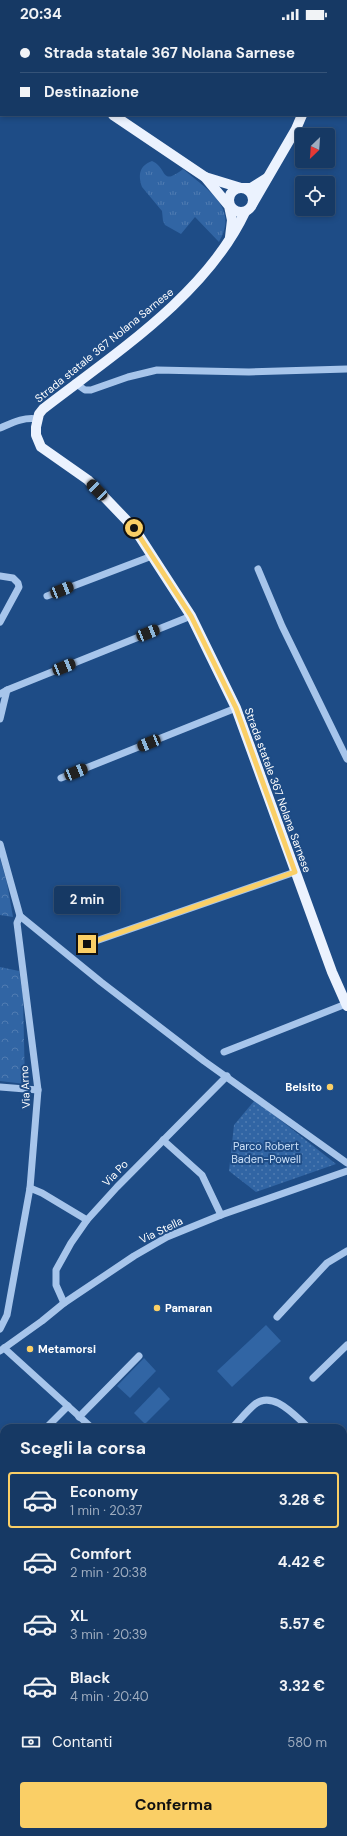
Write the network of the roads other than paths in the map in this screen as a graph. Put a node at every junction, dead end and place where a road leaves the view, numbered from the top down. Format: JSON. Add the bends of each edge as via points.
{"nodes":[{"id":1,"x":114,"y":116,"type":"edge"},
{"id":2,"x":302,"y":116,"type":"edge"},
{"id":3,"x":205,"y":177,"type":"junction"},
{"id":4,"x":269,"y":177,"type":"junction"},
{"id":5,"x":241,"y":188,"type":"junction"},
{"id":6,"x":253,"y":203,"type":"junction"},
{"id":7,"x":229,"y":206,"type":"junction"},
{"id":8,"x":245,"y":212,"type":"junction"},
{"id":9,"x":230,"y":239,"type":"junction"},
{"id":10,"x":347,"y":370,"type":"edge"},
{"id":11,"x":76,"y":384,"type":"junction"},
{"id":12,"x":37,"y":419,"type":"junction"},
{"id":13,"x":0,"y":428,"type":"edge"},
{"id":14,"x":152,"y":556,"type":"junction"},
{"id":15,"x":258,"y":569,"type":"dead end"},
{"id":16,"x":0,"y":576,"type":"edge"},
{"id":17,"x":48,"y":596,"type":"dead end"},
{"id":18,"x":191,"y":616,"type":"junction"},
{"id":19,"x":0,"y":622,"type":"edge"},
{"id":20,"x":7,"y":690,"type":"junction"},
{"id":21,"x":0,"y":694,"type":"edge"},
{"id":22,"x":236,"y":708,"type":"junction"},
{"id":23,"x":0,"y":719,"type":"edge"},
{"id":24,"x":347,"y":759,"type":"edge"},
{"id":25,"x":61,"y":778,"type":"dead end"},
{"id":26,"x":0,"y":844,"type":"edge"},
{"id":27,"x":295,"y":872,"type":"junction"},
{"id":28,"x":20,"y":916,"type":"junction"},
{"id":29,"x":87,"y":944,"type":"dead end"},
{"id":30,"x":347,"y":1005,"type":"edge"},
{"id":31,"x":224,"y":1052,"type":"dead end"},
{"id":32,"x":227,"y":1076,"type":"junction"},
{"id":33,"x":0,"y":1086,"type":"edge"},
{"id":34,"x":38,"y":1090,"type":"junction"},
{"id":35,"x":163,"y":1140,"type":"junction"},
{"id":36,"x":347,"y":1163,"type":"edge"},
{"id":37,"x":347,"y":1171,"type":"edge"},
{"id":38,"x":30,"y":1188,"type":"junction"},
{"id":39,"x":221,"y":1215,"type":"junction"},
{"id":40,"x":87,"y":1220,"type":"junction"},
{"id":41,"x":347,"y":1251,"type":"edge"},
{"id":42,"x":64,"y":1303,"type":"junction"},
{"id":43,"x":277,"y":1317,"type":"dead end"},
{"id":44,"x":0,"y":1329,"type":"edge"},
{"id":45,"x":347,"y":1345,"type":"edge"},
{"id":46,"x":2,"y":1349,"type":"edge"},
{"id":47,"x":139,"y":1356,"type":"dead end"},
{"id":48,"x":313,"y":1378,"type":"dead end"},
{"id":49,"x":68,"y":1406,"type":"junction"},
{"id":50,"x":79,"y":1417,"type":"junction"},
{"id":51,"x":50,"y":1424,"type":"edge"},
{"id":52,"x":87,"y":1424,"type":"edge"},
{"id":53,"x":236,"y":1424,"type":"edge"},
{"id":54,"x":304,"y":1424,"type":"edge"}],
"edges":[{"from":1,"to":3,"type":"main road"},
{"from":2,"to":4,"type":"main road"},
{"from":3,"to":5,"type":"main road"},
{"from":3,"to":7,"type":"main road"},
{"from":4,"to":5,"type":"main road","via":[[251,188]]},
{"from":4,"to":6,"type":"main road"},
{"from":5,"to":6,"type":"main road","via":[[250,193]]},
{"from":5,"to":7,"type":"main road","via":[[231,192],[228,198]]},
{"from":6,"to":8,"type":"main road"},
{"from":7,"to":8,"type":"main road","via":[[234,211]]},
{"from":7,"to":9,"type":"main road","via":[[232,220]]},
{"from":8,"to":9,"type":"main road","name":"Strada statale 367 Nolana Sarnese"},
{"from":9,"to":11,"type":"main road","name":"Strada statale 367 Nolana Sarnese","via":[[199,280],[177,302]]},
{"from":10,"to":11,"type":"street","via":[[157,370],[91,390],[79,388]]},
{"from":11,"to":12,"type":"main road","name":"Strada statale 367 Nolana Sarnese","via":[[43,409]]},
{"from":12,"to":13,"type":"street","via":[[25,419]]},
{"from":12,"to":14,"type":"main road","name":"Strada statale 367 Nolana Sarnese","via":[[36,435],[41,447],[88,480],[134,528]]},
{"from":14,"to":17,"type":"street"},
{"from":14,"to":18,"type":"main road","name":"Strada statale 367 Nolana Sarnese"},
{"from":15,"to":24,"type":"street","via":[[282,626]]},
{"from":16,"to":19,"type":"street","via":[[13,578],[19,587]]},
{"from":18,"to":20,"type":"street"},
{"from":18,"to":22,"type":"main road","name":"Strada statale 367 Nolana Sarnese"},
{"from":20,"to":21,"type":"street"},
{"from":20,"to":23,"type":"street"},
{"from":22,"to":25,"type":"street"},
{"from":22,"to":27,"type":"main road","name":"Strada statale 367 Nolana Sarnese"},
{"from":26,"to":28,"type":"street","name":"Via Arno"},
{"from":27,"to":29,"type":"street"},
{"from":27,"to":30,"type":"main road","name":"Strada statale 367 Nolana Sarnese"},
{"from":28,"to":32,"type":"street","via":[[100,982]]},
{"from":28,"to":34,"type":"street","name":"Via Arno","via":[[17,922]]},
{"from":30,"to":31,"type":"street"},
{"from":32,"to":35,"type":"street","name":"Via Po"},
{"from":32,"to":36,"type":"street"},
{"from":33,"to":34,"type":"street"},
{"from":34,"to":38,"type":"street","name":"Via Arno"},
{"from":35,"to":39,"type":"street","via":[[202,1175]]},
{"from":35,"to":40,"type":"street","name":"Via Po"},
{"from":37,"to":39,"type":"street","name":"Via Stella"},
{"from":38,"to":40,"type":"street"},
{"from":38,"to":44,"type":"street","name":"Via Arno","via":[[10,1304]]},
{"from":39,"to":42,"type":"street","name":"Via Stella","via":[[167,1237]]},
{"from":40,"to":42,"type":"street","name":"Via Po","via":[[56,1270],[56,1285]]},
{"from":41,"to":43,"type":"street","via":[[327,1263]]},
{"from":42,"to":46,"type":"street","name":"Via Stella"},
{"from":45,"to":48,"type":"street"},
{"from":46,"to":49,"type":"street"},
{"from":47,"to":50,"type":"street"},
{"from":49,"to":50,"type":"street"},
{"from":49,"to":51,"type":"street"},
{"from":50,"to":52,"type":"street"},
{"from":53,"to":54,"type":"street","via":[[257,1403],[269,1401],[284,1407]]}]}
